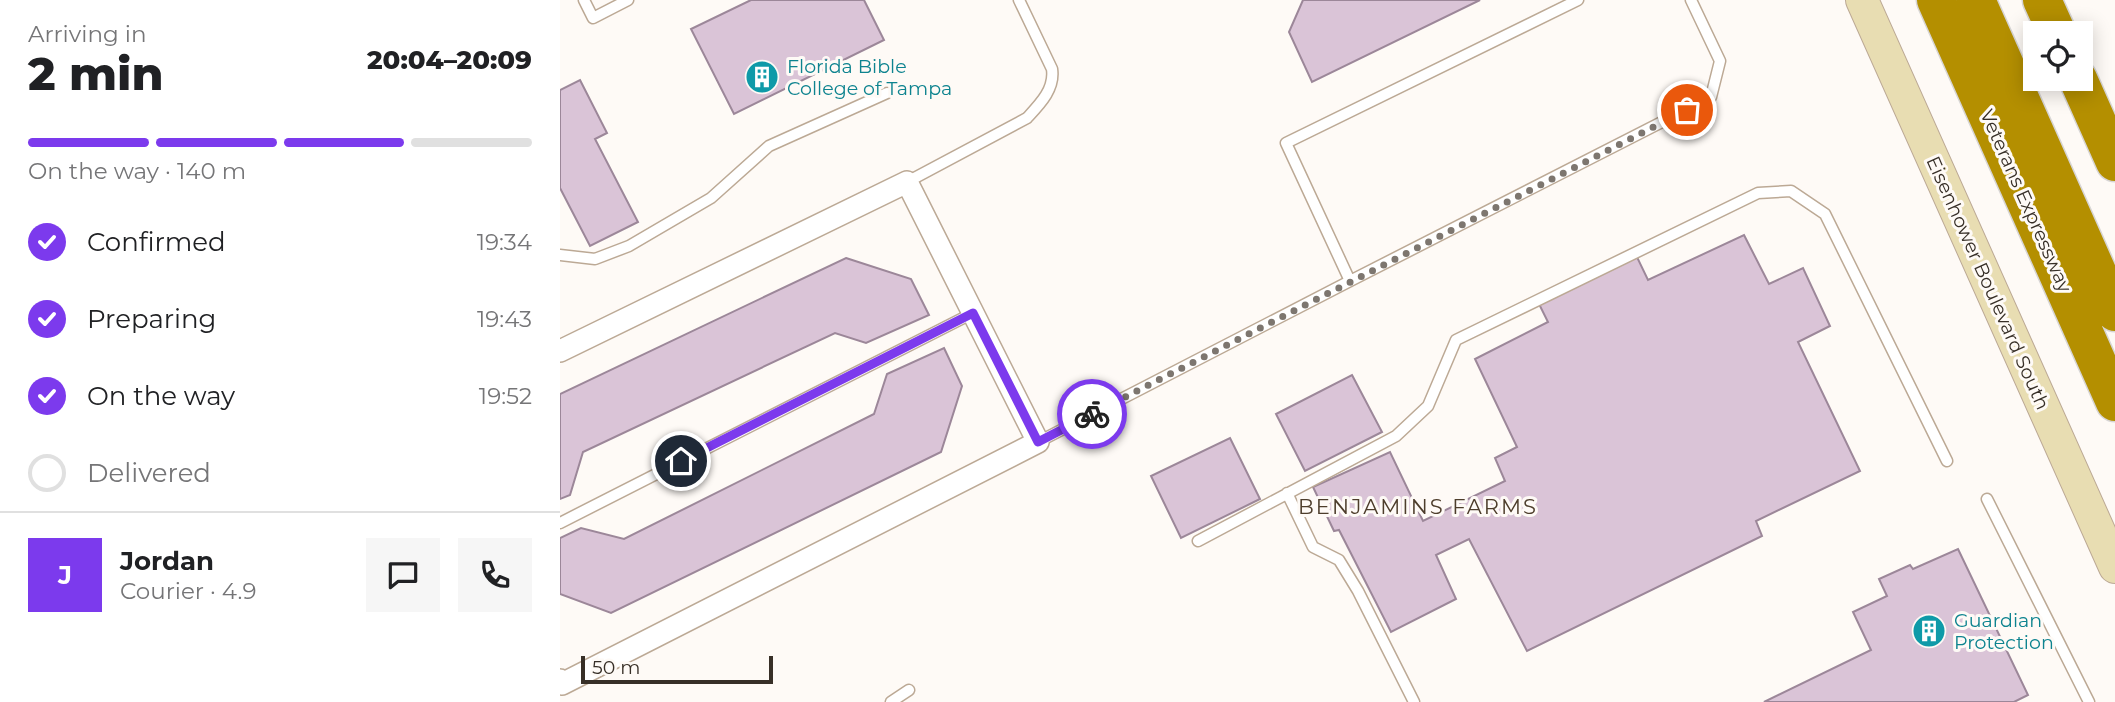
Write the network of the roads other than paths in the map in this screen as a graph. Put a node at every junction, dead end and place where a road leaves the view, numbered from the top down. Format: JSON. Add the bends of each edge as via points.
{"nodes":[{"id":1,"x":584,"y":0,"type":"edge"},
{"id":2,"x":628,"y":0,"type":"edge"},
{"id":3,"x":1018,"y":0,"type":"edge"},
{"id":4,"x":1578,"y":0,"type":"edge"},
{"id":5,"x":1691,"y":0,"type":"edge"},
{"id":6,"x":1862,"y":0,"type":"edge"},
{"id":7,"x":1936,"y":0,"type":"edge"},
{"id":8,"x":1976,"y":0,"type":"edge"},
{"id":9,"x":2042,"y":0,"type":"edge"},
{"id":10,"x":2052,"y":21,"type":"edge"},
{"id":11,"x":2083,"y":91,"type":"edge"},
{"id":12,"x":887,"y":93,"type":"dead end"},
{"id":13,"x":2115,"y":162,"type":"edge"},
{"id":14,"x":907,"y":182,"type":"junction"},
{"id":15,"x":560,"y":255,"type":"edge"},
{"id":16,"x":1350,"y":281,"type":"junction"},
{"id":17,"x":2115,"y":312,"type":"edge"},
{"id":18,"x":973,"y":313,"type":"junction"},
{"id":19,"x":560,"y":351,"type":"edge"},
{"id":20,"x":2115,"y":402,"type":"edge"},
{"id":21,"x":1038,"y":442,"type":"junction"},
{"id":22,"x":1947,"y":461,"type":"dead end"},
{"id":23,"x":1287,"y":493,"type":"junction"},
{"id":24,"x":1987,"y":499,"type":"dead end"},
{"id":25,"x":560,"y":523,"type":"edge"},
{"id":26,"x":1198,"y":541,"type":"dead end"},
{"id":27,"x":2115,"y":567,"type":"edge"},
{"id":28,"x":560,"y":680,"type":"edge"},
{"id":29,"x":909,"y":690,"type":"dead end"},
{"id":30,"x":891,"y":702,"type":"edge"},
{"id":31,"x":1414,"y":702,"type":"edge"},
{"id":32,"x":2089,"y":702,"type":"edge"}],
"edges":[{"from":1,"to":2,"type":"lane","via":[[593,18]]},
{"from":3,"to":14,"type":"lane","via":[[1052,69],[1054,78],[1041,103],[1027,118]]},
{"from":4,"to":16,"type":"lane","via":[[1286,143]]},
{"from":5,"to":16,"type":"lane","via":[[1720,61],[1711,97]]},
{"from":6,"to":27,"type":"main road","name":"Eisenhower Boulevard South"},
{"from":7,"to":20,"type":"highway","name":"Veterans Expressway"},
{"from":8,"to":17,"type":"highway"},
{"from":9,"to":10,"type":"highway"},
{"from":11,"to":13,"type":"highway"},
{"from":12,"to":15,"type":"lane","via":[[769,146],[711,198],[629,246],[595,259]]},
{"from":14,"to":18,"type":"street"},
{"from":14,"to":19,"type":"street"},
{"from":16,"to":21,"type":"lane"},
{"from":18,"to":21,"type":"street"},
{"from":18,"to":25,"type":"lane"},
{"from":21,"to":28,"type":"street","via":[[562,684]]},
{"from":22,"to":23,"type":"lane","via":[[1825,214],[1791,191],[1758,192],[1456,340],[1428,406],[1396,436]]},
{"from":23,"to":26,"type":"lane"},
{"from":23,"to":31,"type":"lane","via":[[1313,547],[1339,560],[1358,591]]},
{"from":24,"to":32,"type":"lane"},
{"from":29,"to":30,"type":"lane"}]}
